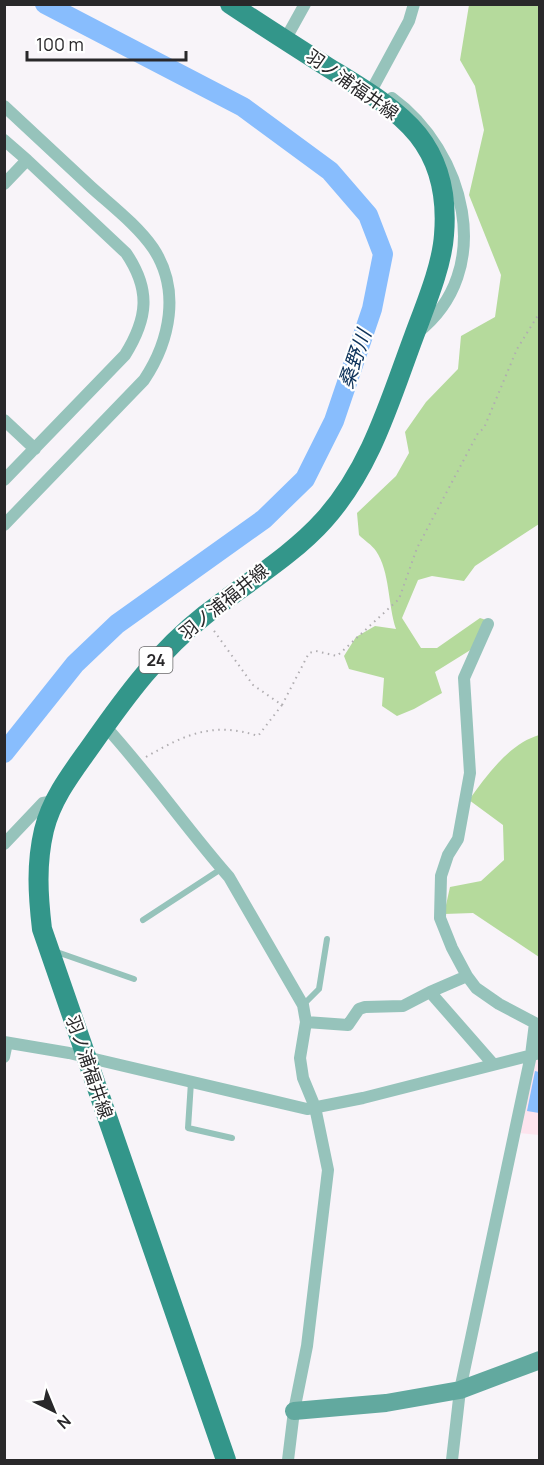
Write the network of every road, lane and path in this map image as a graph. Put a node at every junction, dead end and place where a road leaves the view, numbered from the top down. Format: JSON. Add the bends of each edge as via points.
{"nodes":[{"id":1,"x":230,"y":4,"type":"edge"},
{"id":2,"x":247,"y":4,"type":"edge"},
{"id":3,"x":305,"y":4,"type":"edge"},
{"id":4,"x":414,"y":4,"type":"edge"},
{"id":5,"x":288,"y":36,"type":"junction"},
{"id":6,"x":372,"y":90,"type":"junction"},
{"id":7,"x":4,"y":106,"type":"edge"},
{"id":8,"x":4,"y":140,"type":"edge"},
{"id":9,"x":27,"y":160,"type":"junction"},
{"id":10,"x":4,"y":184,"type":"edge"},
{"id":11,"x":540,"y":312,"type":"edge"},
{"id":12,"x":4,"y":420,"type":"edge"},
{"id":13,"x":35,"y":449,"type":"junction"},
{"id":14,"x":4,"y":480,"type":"edge"},
{"id":15,"x":4,"y":525,"type":"edge"},
{"id":16,"x":203,"y":616,"type":"junction"},
{"id":17,"x":488,"y":624,"type":"dead end"},
{"id":18,"x":282,"y":705,"type":"junction"},
{"id":19,"x":105,"y":726,"type":"junction"},
{"id":20,"x":138,"y":762,"type":"junction"},
{"id":21,"x":54,"y":801,"type":"junction"},
{"id":22,"x":4,"y":844,"type":"edge"},
{"id":23,"x":222,"y":868,"type":"junction"},
{"id":24,"x":143,"y":920,"type":"dead end"},
{"id":25,"x":327,"y":939,"type":"dead end"},
{"id":26,"x":50,"y":951,"type":"junction"},
{"id":27,"x":467,"y":976,"type":"junction"},
{"id":28,"x":134,"y":979,"type":"dead end"},
{"id":29,"x":430,"y":993,"type":"junction"},
{"id":30,"x":303,"y":1005,"type":"junction"},
{"id":31,"x":306,"y":1022,"type":"junction"},
{"id":32,"x":6,"y":1042,"type":"edge"},
{"id":33,"x":535,"y":1054,"type":"edge"},
{"id":34,"x":4,"y":1057,"type":"edge"},
{"id":35,"x":87,"y":1059,"type":"junction"},
{"id":36,"x":493,"y":1064,"type":"junction"},
{"id":37,"x":191,"y":1081,"type":"junction"},
{"id":38,"x":315,"y":1107,"type":"junction"},
{"id":39,"x":232,"y":1138,"type":"dead end"},
{"id":40,"x":540,"y":1360,"type":"edge"},
{"id":41,"x":460,"y":1390,"type":"junction"},
{"id":42,"x":294,"y":1411,"type":"junction"},
{"id":43,"x":226,"y":1461,"type":"edge"},
{"id":44,"x":288,"y":1461,"type":"edge"},
{"id":45,"x":452,"y":1461,"type":"edge"}],
"edges":[{"from":1,"to":5,"type":"main road","name":"羽ノ浦福井線","number":"24"},
{"from":2,"to":5,"type":"street"},
{"from":3,"to":5,"type":"street"},
{"from":4,"to":6,"type":"street"},
{"from":5,"to":6,"type":"main road","name":"羽ノ浦福井線","number":"24"},
{"from":6,"to":16,"type":"main road","name":"羽ノ浦福井線","number":"24","via":[[418,136],[436,165],[445,196],[444,238],[414,336],[377,436],[354,480],[323,521]]},
{"from":7,"to":15,"type":"street","via":[[153,249],[168,283],[170,320],[158,360],[144,380]]},
{"from":8,"to":9,"type":"street"},
{"from":9,"to":10,"type":"street"},
{"from":9,"to":13,"type":"street","via":[[126,253],[144,289],[139,333],[126,355]]},
{"from":11,"to":18,"type":"path","via":[[517,349],[484,428],[417,549],[399,599],[337,656],[309,653]]},
{"from":12,"to":13,"type":"street"},
{"from":13,"to":14,"type":"street"},
{"from":16,"to":18,"type":"path","via":[[253,685]]},
{"from":16,"to":19,"type":"main road","name":"羽ノ浦福井線","number":"24","via":[[151,665]]},
{"from":17,"to":27,"type":"street","via":[[464,678],[470,773],[458,839],[441,876],[439,897],[440,918]]},
{"from":18,"to":20,"type":"path","via":[[258,736],[236,729],[199,732]]},
{"from":19,"to":20,"type":"street"},
{"from":19,"to":21,"type":"main road","name":"羽ノ浦福井線","number":"24"},
{"from":20,"to":23,"type":"street"},
{"from":21,"to":22,"type":"street","via":[[43,803]]},
{"from":21,"to":26,"type":"main road","name":"羽ノ浦福井線","number":"24","via":[[45,828],[37,883],[42,929]]},
{"from":23,"to":24,"type":"lane"},
{"from":23,"to":30,"type":"street"},
{"from":25,"to":30,"type":"lane","via":[[319,989]]},
{"from":26,"to":28,"type":"lane","via":[[60,951]]},
{"from":26,"to":35,"type":"main road","name":"羽ノ浦福井線","number":"24"},
{"from":27,"to":29,"type":"street"},
{"from":27,"to":33,"type":"street","via":[[490,998],[535,1023]]},
{"from":29,"to":31,"type":"street","via":[[403,1006],[359,1009],[348,1026]]},
{"from":29,"to":36,"type":"street"},
{"from":30,"to":31,"type":"street"},
{"from":31,"to":38,"type":"street","via":[[300,1058]]},
{"from":32,"to":34,"type":"street"},
{"from":32,"to":35,"type":"street"},
{"from":33,"to":36,"type":"street"},
{"from":33,"to":41,"type":"street"},
{"from":35,"to":37,"type":"street"},
{"from":35,"to":43,"type":"main road","name":"羽ノ浦福井線","number":"24"},
{"from":36,"to":38,"type":"street"},
{"from":37,"to":38,"type":"street","via":[[307,1109]]},
{"from":37,"to":39,"type":"lane","via":[[188,1128]]},
{"from":38,"to":42,"type":"street","via":[[328,1170],[307,1346]]},
{"from":40,"to":41,"type":"street"},
{"from":41,"to":42,"type":"street","via":[[386,1403]]},
{"from":41,"to":45,"type":"street"},
{"from":42,"to":44,"type":"street"}]}
